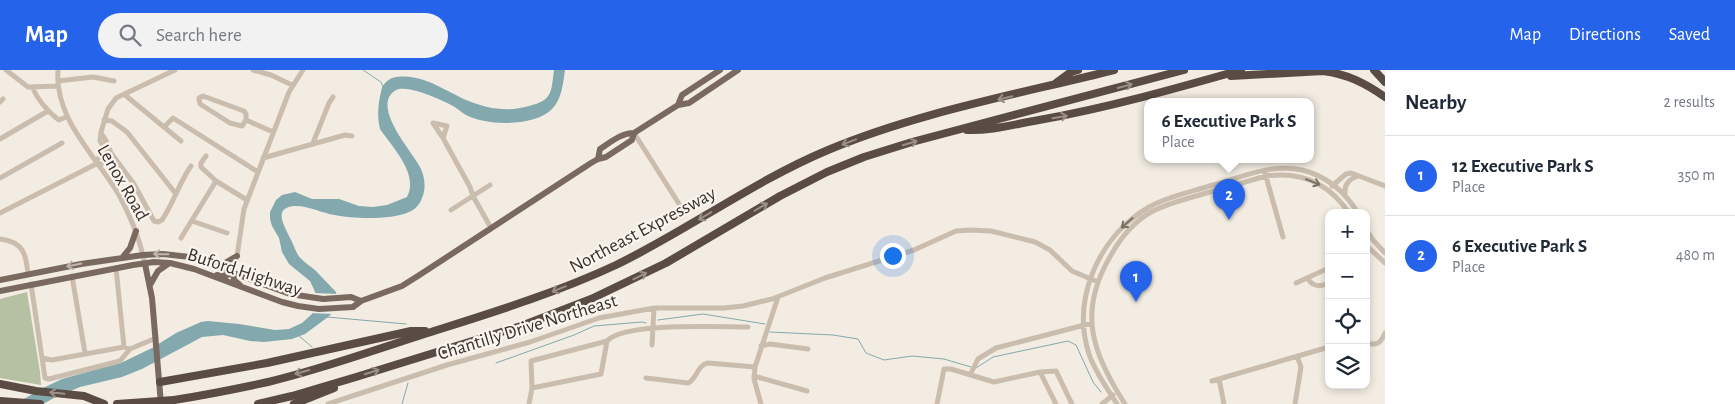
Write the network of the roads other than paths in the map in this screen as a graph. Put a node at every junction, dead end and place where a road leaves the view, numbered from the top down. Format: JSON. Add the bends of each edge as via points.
{"nodes":[{"id":1,"x":6,"y":70,"type":"edge"},
{"id":2,"x":58,"y":70,"type":"edge"},
{"id":3,"x":175,"y":70,"type":"edge"},
{"id":4,"x":252,"y":70,"type":"edge"},
{"id":5,"x":303,"y":70,"type":"edge"},
{"id":6,"x":720,"y":70,"type":"edge"},
{"id":7,"x":738,"y":70,"type":"edge"},
{"id":8,"x":1078,"y":70,"type":"edge"},
{"id":9,"x":1114,"y":70,"type":"edge"},
{"id":10,"x":1184,"y":70,"type":"edge"},
{"id":11,"x":1240,"y":70,"type":"edge"},
{"id":12,"x":1374,"y":70,"type":"edge"},
{"id":13,"x":114,"y":80,"type":"dead end"},
{"id":14,"x":1200,"y":82,"type":"junction"},
{"id":15,"x":1385,"y":82,"type":"edge"},
{"id":16,"x":58,"y":84,"type":"junction"},
{"id":17,"x":292,"y":85,"type":"junction"},
{"id":18,"x":1052,"y":86,"type":"junction"},
{"id":19,"x":33,"y":88,"type":"junction"},
{"id":20,"x":125,"y":95,"type":"junction"},
{"id":21,"x":334,"y":97,"type":"dead end"},
{"id":22,"x":1385,"y":97,"type":"edge"},
{"id":23,"x":678,"y":105,"type":"junction"},
{"id":24,"x":48,"y":111,"type":"junction"},
{"id":25,"x":66,"y":116,"type":"junction"},
{"id":26,"x":104,"y":120,"type":"junction"},
{"id":27,"x":246,"y":120,"type":"junction"},
{"id":28,"x":164,"y":127,"type":"junction"},
{"id":29,"x":960,"y":130,"type":"junction"},
{"id":30,"x":273,"y":132,"type":"junction"},
{"id":31,"x":634,"y":133,"type":"junction"},
{"id":32,"x":352,"y":136,"type":"dead end"},
{"id":33,"x":443,"y":138,"type":"dead end"},
{"id":34,"x":0,"y":139,"type":"edge"},
{"id":35,"x":181,"y":140,"type":"dead end"},
{"id":36,"x":62,"y":143,"type":"dead end"},
{"id":37,"x":313,"y":143,"type":"junction"},
{"id":38,"x":111,"y":152,"type":"junction"},
{"id":39,"x":206,"y":156,"type":"dead end"},
{"id":40,"x":263,"y":158,"type":"junction"},
{"id":41,"x":98,"y":163,"type":"junction"},
{"id":42,"x":191,"y":166,"type":"dead end"},
{"id":43,"x":258,"y":172,"type":"junction"},
{"id":44,"x":462,"y":172,"type":"junction"},
{"id":45,"x":1265,"y":173,"type":"junction"},
{"id":46,"x":456,"y":176,"type":"dead end"},
{"id":47,"x":1359,"y":176,"type":"junction"},
{"id":48,"x":0,"y":178,"type":"edge"},
{"id":49,"x":216,"y":181,"type":"junction"},
{"id":50,"x":1334,"y":184,"type":"junction"},
{"id":51,"x":490,"y":185,"type":"dead end"},
{"id":52,"x":1385,"y":186,"type":"edge"},
{"id":53,"x":1329,"y":190,"type":"junction"},
{"id":54,"x":176,"y":194,"type":"junction"},
{"id":55,"x":1345,"y":194,"type":"junction"},
{"id":56,"x":472,"y":196,"type":"junction"},
{"id":57,"x":247,"y":200,"type":"junction"},
{"id":58,"x":682,"y":207,"type":"dead end"},
{"id":59,"x":1346,"y":209,"type":"edge"},
{"id":60,"x":1355,"y":209,"type":"edge"},
{"id":61,"x":451,"y":210,"type":"dead end"},
{"id":62,"x":0,"y":213,"type":"edge"},
{"id":63,"x":192,"y":220,"type":"junction"},
{"id":64,"x":491,"y":228,"type":"junction"},
{"id":65,"x":136,"y":232,"type":"junction"},
{"id":66,"x":227,"y":233,"type":"dead end"},
{"id":67,"x":1370,"y":235,"type":"edge"},
{"id":68,"x":1284,"y":237,"type":"dead end"},
{"id":69,"x":181,"y":238,"type":"dead end"},
{"id":70,"x":0,"y":239,"type":"edge"},
{"id":71,"x":1375,"y":242,"type":"junction"},
{"id":72,"x":1370,"y":245,"type":"edge"},
{"id":73,"x":1370,"y":250,"type":"edge"},
{"id":74,"x":1385,"y":253,"type":"edge"},
{"id":75,"x":143,"y":255,"type":"junction"},
{"id":76,"x":237,"y":256,"type":"junction"},
{"id":77,"x":122,"y":258,"type":"junction"},
{"id":78,"x":170,"y":263,"type":"junction"},
{"id":79,"x":1385,"y":263,"type":"edge"},
{"id":80,"x":145,"y":264,"type":"junction"},
{"id":81,"x":218,"y":267,"type":"junction"},
{"id":82,"x":116,"y":268,"type":"junction"},
{"id":83,"x":194,"y":269,"type":"junction"},
{"id":84,"x":1325,"y":270,"type":"edge"},
{"id":85,"x":233,"y":272,"type":"junction"},
{"id":86,"x":28,"y":274,"type":"junction"},
{"id":87,"x":72,"y":276,"type":"junction"},
{"id":88,"x":1090,"y":279,"type":"junction"},
{"id":89,"x":1308,"y":279,"type":"junction"},
{"id":90,"x":2,"y":280,"type":"edge"},
{"id":91,"x":1098,"y":282,"type":"junction"},
{"id":92,"x":1296,"y":283,"type":"dead end"},
{"id":93,"x":31,"y":284,"type":"junction"},
{"id":94,"x":150,"y":285,"type":"junction"},
{"id":95,"x":1325,"y":285,"type":"edge"},
{"id":96,"x":242,"y":286,"type":"junction"},
{"id":97,"x":0,"y":291,"type":"edge"},
{"id":98,"x":778,"y":297,"type":"junction"},
{"id":99,"x":361,"y":301,"type":"junction"},
{"id":100,"x":654,"y":308,"type":"junction"},
{"id":101,"x":1092,"y":323,"type":"junction"},
{"id":102,"x":1083,"y":324,"type":"junction"},
{"id":103,"x":748,"y":327,"type":"dead end"},
{"id":104,"x":653,"y":328,"type":"junction"},
{"id":105,"x":432,"y":331,"type":"junction"},
{"id":106,"x":1385,"y":333,"type":"edge"},
{"id":107,"x":156,"y":338,"type":"junction"},
{"id":108,"x":607,"y":341,"type":"junction"},
{"id":109,"x":1370,"y":344,"type":"edge"},
{"id":110,"x":652,"y":345,"type":"dead end"},
{"id":111,"x":761,"y":346,"type":"junction"},
{"id":112,"x":124,"y":347,"type":"junction"},
{"id":113,"x":808,"y":348,"type":"dead end"},
{"id":114,"x":1325,"y":348,"type":"edge"},
{"id":115,"x":130,"y":349,"type":"junction"},
{"id":116,"x":85,"y":353,"type":"junction"},
{"id":117,"x":1297,"y":356,"type":"junction"},
{"id":118,"x":42,"y":358,"type":"junction"},
{"id":119,"x":755,"y":367,"type":"junction"},
{"id":120,"x":1040,"y":372,"type":"junction"},
{"id":121,"x":970,"y":375,"type":"junction"},
{"id":122,"x":754,"y":376,"type":"junction"},
{"id":123,"x":356,"y":377,"type":"junction"},
{"id":124,"x":646,"y":378,"type":"dead end"},
{"id":125,"x":1218,"y":379,"type":"junction"},
{"id":126,"x":160,"y":380,"type":"junction"},
{"id":127,"x":1212,"y":381,"type":"dead end"},
{"id":128,"x":0,"y":384,"type":"edge"},
{"id":129,"x":532,"y":388,"type":"junction"},
{"id":130,"x":807,"y":391,"type":"dead end"},
{"id":131,"x":1115,"y":394,"type":"junction"},
{"id":132,"x":0,"y":401,"type":"edge"},
{"id":133,"x":40,"y":404,"type":"edge"},
{"id":134,"x":104,"y":404,"type":"edge"},
{"id":135,"x":117,"y":404,"type":"edge"},
{"id":136,"x":161,"y":404,"type":"edge"},
{"id":137,"x":258,"y":404,"type":"edge"},
{"id":138,"x":294,"y":404,"type":"edge"},
{"id":139,"x":328,"y":404,"type":"edge"},
{"id":140,"x":529,"y":404,"type":"edge"},
{"id":141,"x":761,"y":404,"type":"edge"},
{"id":142,"x":937,"y":404,"type":"edge"},
{"id":143,"x":1056,"y":404,"type":"edge"},
{"id":144,"x":1072,"y":404,"type":"edge"},
{"id":145,"x":1102,"y":404,"type":"edge"},
{"id":146,"x":1117,"y":404,"type":"edge"},
{"id":147,"x":1125,"y":404,"type":"edge"},
{"id":148,"x":1224,"y":404,"type":"edge"},
{"id":149,"x":1295,"y":404,"type":"edge"}],
"edges":[{"from":1,"to":19,"type":"street"},
{"from":2,"to":16,"type":"street","name":"Lenox Road"},
{"from":3,"to":20,"type":"street"},
{"from":4,"to":17,"type":"street"},
{"from":5,"to":17,"type":"street"},
{"from":6,"to":23,"type":"main road","name":"Buford Highway","via":[[682,95]]},
{"from":7,"to":23,"type":"main road","name":"Buford Highway","via":[[689,103]]},
{"from":8,"to":18,"type":"highway"},
{"from":9,"to":18,"type":"highway","name":"Northeast Expressway"},
{"from":29,"to":10,"type":"highway","name":"Northeast Expressway","one_way":true},
{"from":11,"to":14,"type":"highway"},
{"from":12,"to":15,"type":"highway"},
{"from":13,"to":16,"type":"street","via":[[93,76]]},
{"from":14,"to":22,"type":"highway","via":[[1249,74],[1323,70],[1358,80]]},
{"from":29,"to":14,"type":"highway","one_way":true,"via":[[982,130],[1070,115]]},
{"from":16,"to":19,"type":"street"},
{"from":16,"to":25,"type":"street","name":"Lenox Road"},
{"from":17,"to":30,"type":"street"},
{"from":18,"to":105,"type":"highway","name":"Northeast Expressway","one_way":true,"via":[[905,123],[829,150],[770,178],[687,227],[573,284]]},
{"from":19,"to":24,"type":"street"},
{"from":20,"to":26,"type":"street","via":[[116,98]]},
{"from":20,"to":28,"type":"street"},
{"from":21,"to":37,"type":"street","via":[[328,103]]},
{"from":23,"to":31,"type":"main road","name":"Buford Highway"},
{"from":24,"to":25,"type":"street","via":[[58,120]]},
{"from":24,"to":34,"type":"street"},
{"from":25,"to":41,"type":"street","name":"Lenox Road"},
{"from":26,"to":38,"type":"street","via":[[100,141]]},
{"from":26,"to":54,"type":"street","via":[[127,132]]},
{"from":27,"to":27,"type":"street","via":[[242,126],[230,123],[200,104],[199,98],[212,98],[244,111]]},
{"from":27,"to":30,"type":"street"},
{"from":28,"to":35,"type":"street"},
{"from":28,"to":43,"type":"street","via":[[173,118]]},
{"from":123,"to":29,"type":"highway","name":"Northeast Expressway","one_way":true,"via":[[520,326],[591,299],[666,263],[780,196],[828,172],[912,142]]},
{"from":30,"to":40,"type":"street"},
{"from":31,"to":58,"type":"street"},
{"from":31,"to":64,"type":"main road","name":"Buford Highway","via":[[626,133],[600,149],[598,159]]},
{"from":32,"to":37,"type":"street"},
{"from":33,"to":44,"type":"street"},
{"from":36,"to":48,"type":"street"},
{"from":37,"to":40,"type":"street"},
{"from":38,"to":41,"type":"street"},
{"from":38,"to":54,"type":"street","via":[[154,220],[162,220]]},
{"from":39,"to":49,"type":"street","via":[[201,167]]},
{"from":40,"to":43,"type":"street"},
{"from":41,"to":62,"type":"street"},
{"from":41,"to":65,"type":"street","name":"Lenox Road","via":[[120,197]]},
{"from":42,"to":54,"type":"street"},
{"from":43,"to":57,"type":"street"},
{"from":44,"to":46,"type":"street"},
{"from":44,"to":56,"type":"street"},
{"from":45,"to":50,"type":"street","via":[[1278,168],[1302,170]]},
{"from":45,"to":53,"type":"street","one_way":true,"via":[[1290,175]]},
{"from":45,"to":68,"type":"street"},
{"from":45,"to":88,"type":"street","one_way":true,"via":[[1166,199],[1139,213],[1108,243]]},
{"from":45,"to":91,"type":"street","via":[[1151,212],[1124,234]]},
{"from":47,"to":50,"type":"street","via":[[1346,174]]},
{"from":47,"to":52,"type":"street"},
{"from":47,"to":55,"type":"street","via":[[1348,181]]},
{"from":49,"to":57,"type":"street"},
{"from":49,"to":63,"type":"street"},
{"from":50,"to":53,"type":"street"},
{"from":50,"to":55,"type":"street"},
{"from":51,"to":56,"type":"street"},
{"from":53,"to":59,"type":"street"},
{"from":55,"to":60,"type":"street"},
{"from":56,"to":61,"type":"street"},
{"from":56,"to":64,"type":"street"},
{"from":57,"to":76,"type":"street"},
{"from":63,"to":66,"type":"street"},
{"from":63,"to":69,"type":"street"},
{"from":64,"to":99,"type":"main road","name":"Buford Highway","via":[[402,286]]},
{"from":65,"to":75,"type":"street","name":"Lenox Road"},
{"from":65,"to":77,"type":"main road"},
{"from":67,"to":71,"type":"street"},
{"from":70,"to":86,"type":"street","via":[[17,243],[27,259]]},
{"from":71,"to":72,"type":"street"},
{"from":71,"to":74,"type":"street"},
{"from":73,"to":79,"type":"street"},
{"from":75,"to":77,"type":"main road","name":"Buford Highway"},
{"from":75,"to":80,"type":"street","name":"Lenox Road"},
{"from":81,"to":75,"type":"main road","name":"Buford Highway","one_way":true,"via":[[190,256]]},
{"from":76,"to":81,"type":"main road"},
{"from":76,"to":85,"type":"street"},
{"from":77,"to":86,"type":"main road","name":"Buford Highway","one_way":true},
{"from":78,"to":80,"type":"main road","name":"Buford Highway"},
{"from":78,"to":83,"type":"main road","name":"Buford Highway"},
{"from":78,"to":94,"type":"main road","via":[[159,271]]},
{"from":80,"to":82,"type":"main road","name":"Buford Highway"},
{"from":80,"to":94,"type":"main road","name":"Lenox Road"},
{"from":81,"to":85,"type":"main road","name":"Buford Highway"},
{"from":82,"to":87,"type":"main road","name":"Buford Highway"},
{"from":82,"to":112,"type":"street"},
{"from":83,"to":85,"type":"main road","via":[[223,276]]},
{"from":83,"to":96,"type":"main road","name":"Buford Highway"},
{"from":84,"to":89,"type":"street"},
{"from":85,"to":96,"type":"main road","via":[[234,280]]},
{"from":85,"to":99,"type":"main road","name":"Buford Highway","via":[[290,294],[323,299],[351,297]]},
{"from":86,"to":90,"type":"main road","name":"Buford Highway"},
{"from":87,"to":93,"type":"main road","name":"Buford Highway"},
{"from":87,"to":116,"type":"street"},
{"from":88,"to":91,"type":"street","name":"Chantilly Drive Northeast"},
{"from":88,"to":98,"type":"street","name":"Chantilly Drive Northeast","via":[[1072,271],[1050,250],[1035,242],[992,231],[970,230],[949,233],[914,250],[825,278]]},
{"from":88,"to":102,"type":"street"},
{"from":89,"to":92,"type":"street"},
{"from":89,"to":95,"type":"street","via":[[1314,285]]},
{"from":91,"to":101,"type":"street","via":[[1092,304]]},
{"from":93,"to":97,"type":"main road","name":"Buford Highway"},
{"from":93,"to":118,"type":"street"},
{"from":94,"to":107,"type":"main road","name":"Lenox Road"},
{"from":96,"to":99,"type":"main road","name":"Buford Highway","via":[[288,304],[309,308],[347,308]]},
{"from":98,"to":100,"type":"street","name":"Chantilly Drive Northeast","via":[[724,308]]},
{"from":98,"to":111,"type":"street"},
{"from":100,"to":104,"type":"street"},
{"from":100,"to":139,"type":"street","name":"Chantilly Drive Northeast","via":[[599,318]]},
{"from":101,"to":102,"type":"street"},
{"from":101,"to":131,"type":"street","via":[[1097,353]]},
{"from":102,"to":121,"type":"street","via":[[996,348],[978,359]]},
{"from":102,"to":131,"type":"street","via":[[1098,374]]},
{"from":103,"to":104,"type":"street"},
{"from":104,"to":108,"type":"street","via":[[621,333]]},
{"from":104,"to":110,"type":"street"},
{"from":105,"to":126,"type":"highway","via":[[411,331],[267,363]]},
{"from":105,"to":135,"type":"highway","name":"Northeast Expressway","one_way":true,"bridge":true,"via":[[270,382],[174,400]]},
{"from":106,"to":109,"type":"street","via":[[1381,342]]},
{"from":107,"to":115,"type":"street"},
{"from":107,"to":126,"type":"main road","name":"Lenox Road"},
{"from":108,"to":129,"type":"street","via":[[601,374]]},
{"from":108,"to":129,"type":"street","via":[[531,361]]},
{"from":111,"to":113,"type":"street"},
{"from":111,"to":119,"type":"street"},
{"from":112,"to":115,"type":"street"},
{"from":112,"to":116,"type":"street"},
{"from":114,"to":117,"type":"street"},
{"from":115,"to":118,"type":"street","via":[[120,360],[49,379],[45,378]]},
{"from":116,"to":118,"type":"street","via":[[52,360]]},
{"from":117,"to":125,"type":"street"},
{"from":117,"to":149,"type":"street","via":[[1301,367]]},
{"from":119,"to":122,"type":"street"},
{"from":119,"to":124,"type":"street","via":[[708,362],[688,383]]},
{"from":120,"to":121,"type":"street","via":[[994,382]]},
{"from":120,"to":143,"type":"street"},
{"from":120,"to":144,"type":"street","via":[[1056,371]]},
{"from":121,"to":142,"type":"street","via":[[944,369]]},
{"from":122,"to":130,"type":"street"},
{"from":122,"to":141,"type":"street"},
{"from":123,"to":137,"type":"highway","name":"Northeast Expressway"},
{"from":123,"to":138,"type":"highway"},
{"from":125,"to":127,"type":"street"},
{"from":125,"to":148,"type":"street"},
{"from":126,"to":136,"type":"main road","name":"Lenox Road"},
{"from":134,"to":128,"type":"highway","one_way":true,"via":[[84,396]]},
{"from":129,"to":140,"type":"street"},
{"from":131,"to":145,"type":"street"},
{"from":131,"to":146,"type":"street"},
{"from":131,"to":147,"type":"street"},
{"from":132,"to":133,"type":"highway"}]}
